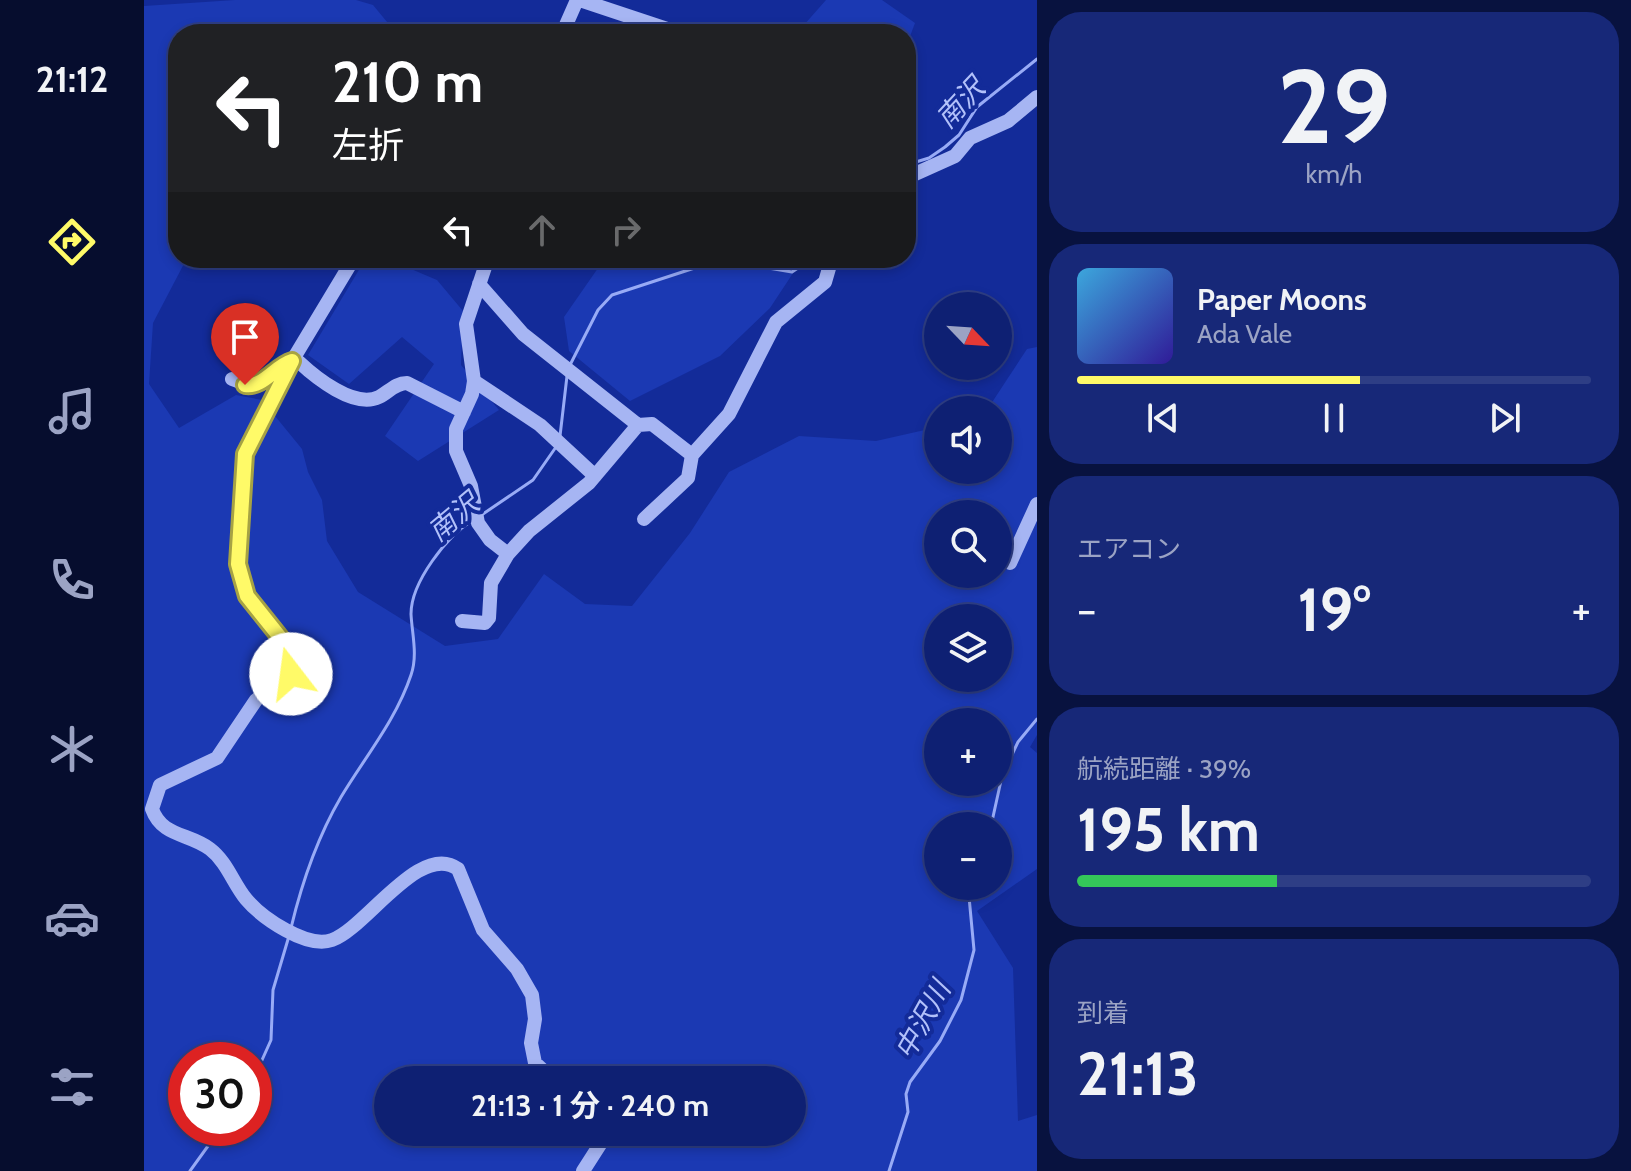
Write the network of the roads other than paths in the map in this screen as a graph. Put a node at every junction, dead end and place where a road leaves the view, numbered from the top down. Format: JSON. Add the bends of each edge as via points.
{"nodes":[{"id":1,"x":576,"y":2,"type":"edge"},
{"id":2,"x":566,"y":24,"type":"edge"},
{"id":3,"x":649,"y":24,"type":"edge"},
{"id":4,"x":1037,"y":97,"type":"edge"},
{"id":5,"x":916,"y":174,"type":"edge"},
{"id":6,"x":348,"y":268,"type":"edge"},
{"id":7,"x":485,"y":268,"type":"edge"},
{"id":8,"x":829,"y":268,"type":"edge"},
{"id":9,"x":479,"y":284,"type":"junction"},
{"id":10,"x":292,"y":361,"type":"junction"},
{"id":11,"x":232,"y":379,"type":"dead end"},
{"id":12,"x":474,"y":381,"type":"junction"},
{"id":13,"x":464,"y":412,"type":"junction"},
{"id":14,"x":638,"y":425,"type":"junction"},
{"id":15,"x":692,"y":455,"type":"junction"},
{"id":16,"x":595,"y":476,"type":"junction"},
{"id":17,"x":1037,"y":504,"type":"edge"},
{"id":18,"x":644,"y":519,"type":"dead end"},
{"id":19,"x":508,"y":554,"type":"junction"},
{"id":20,"x":1012,"y":559,"type":"edge"},
{"id":21,"x":462,"y":621,"type":"dead end"},
{"id":22,"x":538,"y":1066,"type":"edge"},
{"id":23,"x":599,"y":1146,"type":"edge"},
{"id":24,"x":583,"y":1171,"type":"edge"}],
"edges":[{"from":1,"to":2,"type":"street"},
{"from":1,"to":3,"type":"street"},
{"from":4,"to":5,"type":"street","via":[[1008,121],[970,138],[955,156]]},
{"from":6,"to":10,"type":"street"},
{"from":7,"to":9,"type":"street"},
{"from":8,"to":15,"type":"street","via":[[825,282],[776,322],[729,414]]},
{"from":9,"to":12,"type":"street","via":[[465,336]]},
{"from":9,"to":14,"type":"street","via":[[523,334]]},
{"from":10,"to":11,"type":"street","via":[[251,386]]},
{"from":10,"to":13,"type":"street","via":[[361,398],[378,397],[407,383]]},
{"from":10,"to":22,"type":"street","via":[[245,454],[238,564],[247,596],[291,651],[294,665],[283,682],[256,700],[217,758],[160,785],[153,797],[155,819],[210,849],[253,907],[298,935],[322,943],[340,937],[422,869],[443,862],[458,869],[483,930],[527,984],[534,1008],[531,1043]]},
{"from":12,"to":13,"type":"street"},
{"from":12,"to":16,"type":"street","via":[[540,425]]},
{"from":13,"to":19,"type":"street","via":[[456,429],[457,456],[481,529]]},
{"from":14,"to":15,"type":"street","via":[[652,424]]},
{"from":14,"to":16,"type":"street"},
{"from":15,"to":18,"type":"street","via":[[688,478]]},
{"from":16,"to":19,"type":"street"},
{"from":17,"to":20,"type":"street"},
{"from":19,"to":21,"type":"street","via":[[491,583],[489,618]]},
{"from":23,"to":24,"type":"street"}]}
